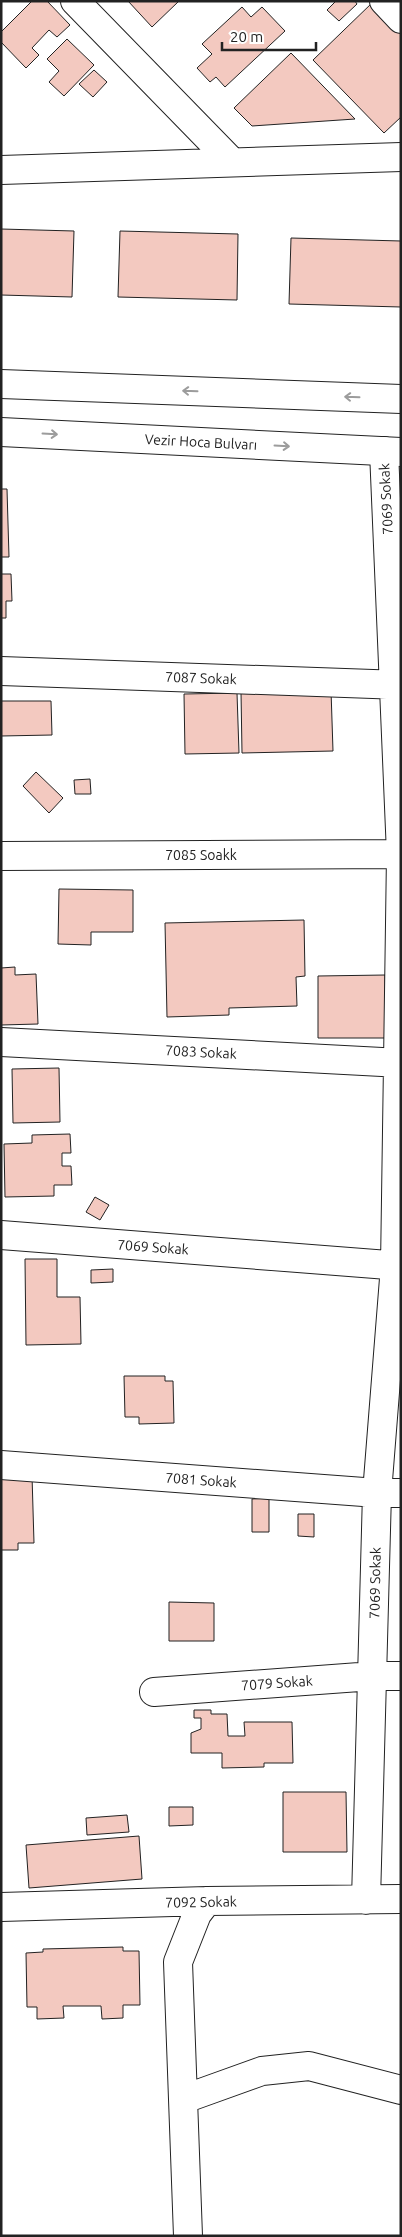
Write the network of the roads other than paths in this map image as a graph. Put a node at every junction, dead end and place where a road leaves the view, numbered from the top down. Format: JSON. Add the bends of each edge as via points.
{"nodes":[{"id":1,"x":75,"y":1,"type":"edge"},
{"id":2,"x":401,"y":157,"type":"edge"},
{"id":3,"x":230,"y":161,"type":"junction"},
{"id":4,"x":1,"y":170,"type":"edge"},
{"id":5,"x":1,"y":384,"type":"edge"},
{"id":6,"x":401,"y":399,"type":"edge"},
{"id":7,"x":1,"y":432,"type":"edge"},
{"id":8,"x":392,"y":451,"type":"edge"},
{"id":9,"x":1,"y":671,"type":"edge"},
{"id":10,"x":398,"y":685,"type":"edge"},
{"id":11,"x":401,"y":854,"type":"edge"},
{"id":12,"x":1,"y":856,"type":"edge"},
{"id":13,"x":1,"y":1042,"type":"edge"},
{"id":14,"x":399,"y":1063,"type":"edge"},
{"id":15,"x":1,"y":1235,"type":"edge"},
{"id":16,"x":398,"y":1266,"type":"edge"},
{"id":17,"x":1,"y":1465,"type":"edge"},
{"id":18,"x":389,"y":1493,"type":"edge"},
{"id":19,"x":373,"y":1676,"type":"junction"},
{"id":20,"x":401,"y":1676,"type":"edge"},
{"id":21,"x":154,"y":1692,"type":"dead end"},
{"id":22,"x":401,"y":1899,"type":"edge"},
{"id":23,"x":366,"y":1900,"type":"junction"},
{"id":24,"x":207,"y":1901,"type":"junction"},
{"id":25,"x":1,"y":1907,"type":"edge"},
{"id":26,"x":401,"y":2090,"type":"edge"},
{"id":27,"x":184,"y":2099,"type":"junction"},
{"id":28,"x":188,"y":2236,"type":"edge"}],
"edges":[{"from":1,"to":3,"type":"street"},
{"from":2,"to":3,"type":"street"},
{"from":3,"to":4,"type":"street"},
{"from":6,"to":5,"type":"street","one_way":true},
{"from":7,"to":8,"type":"street","name":"Vezir Hoca Bulvarı","one_way":true},
{"from":8,"to":10,"type":"street","name":"7069 Sokak"},
{"from":9,"to":10,"type":"street","name":"7087 Sokak"},
{"from":10,"to":11,"type":"street","name":"7069 Sokak"},
{"from":11,"to":12,"type":"street","name":"7085 Soakk"},
{"from":11,"to":14,"type":"street","name":"7069 Sokak"},
{"from":13,"to":14,"type":"street","name":"7083 Sokak"},
{"from":14,"to":16,"type":"street","name":"7069 Sokak"},
{"from":15,"to":16,"type":"street","name":"7069 Sokak"},
{"from":16,"to":18,"type":"street","name":"7069 Sokak"},
{"from":17,"to":18,"type":"street","name":"7081 Sokak"},
{"from":18,"to":19,"type":"street","name":"7069 Sokak"},
{"from":19,"to":20,"type":"street","name":"7079 Sokak"},
{"from":19,"to":21,"type":"street","name":"7079 Sokak"},
{"from":19,"to":23,"type":"street","name":"7069 Sokak"},
{"from":22,"to":23,"type":"street","name":"7092 Sokak"},
{"from":23,"to":24,"type":"street","name":"7092 Sokak"},
{"from":24,"to":25,"type":"street","name":"7092 Sokak"},
{"from":24,"to":27,"type":"street","via":[[198,1914],[178,1962]]},
{"from":26,"to":27,"type":"street","via":[[309,2066],[262,2071]]},
{"from":27,"to":28,"type":"street"}]}
